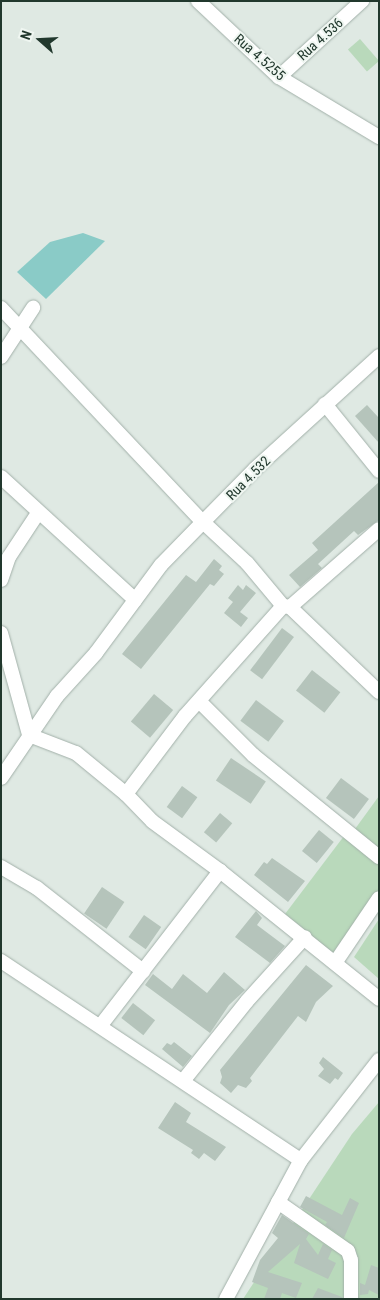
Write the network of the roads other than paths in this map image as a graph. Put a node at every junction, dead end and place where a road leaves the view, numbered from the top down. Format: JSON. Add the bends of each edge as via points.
{"nodes":[{"id":1,"x":198,"y":1,"type":"edge"},
{"id":2,"x":362,"y":1,"type":"edge"},
{"id":3,"x":278,"y":77,"type":"junction"},
{"id":4,"x":379,"y":137,"type":"edge"},
{"id":5,"x":1,"y":308,"type":"edge"},
{"id":6,"x":33,"y":308,"type":"dead end"},
{"id":7,"x":19,"y":326,"type":"junction"},
{"id":8,"x":379,"y":356,"type":"edge"},
{"id":9,"x":1,"y":357,"type":"edge"},
{"id":10,"x":325,"y":404,"type":"junction"},
{"id":11,"x":379,"y":470,"type":"edge"},
{"id":12,"x":1,"y":477,"type":"edge"},
{"id":13,"x":38,"y":513,"type":"junction"},
{"id":14,"x":203,"y":522,"type":"junction"},
{"id":15,"x":379,"y":529,"type":"edge"},
{"id":16,"x":1,"y":580,"type":"edge"},
{"id":17,"x":135,"y":600,"type":"junction"},
{"id":18,"x":287,"y":607,"type":"junction"},
{"id":19,"x":1,"y":633,"type":"edge"},
{"id":20,"x":379,"y":692,"type":"edge"},
{"id":21,"x":200,"y":702,"type":"junction"},
{"id":22,"x":29,"y":735,"type":"junction"},
{"id":23,"x":1,"y":778,"type":"edge"},
{"id":24,"x":126,"y":794,"type":"junction"},
{"id":25,"x":379,"y":857,"type":"edge"},
{"id":26,"x":1,"y":867,"type":"edge"},
{"id":27,"x":220,"y":871,"type":"junction"},
{"id":28,"x":379,"y":898,"type":"edge"},
{"id":29,"x":305,"y":937,"type":"junction"},
{"id":30,"x":1,"y":961,"type":"edge"},
{"id":31,"x":335,"y":963,"type":"junction"},
{"id":32,"x":143,"y":971,"type":"junction"},
{"id":33,"x":379,"y":999,"type":"edge"},
{"id":34,"x":101,"y":1025,"type":"junction"},
{"id":35,"x":379,"y":1060,"type":"edge"},
{"id":36,"x":183,"y":1081,"type":"junction"},
{"id":37,"x":301,"y":1160,"type":"junction"},
{"id":38,"x":278,"y":1202,"type":"junction"},
{"id":39,"x":226,"y":1299,"type":"edge"},
{"id":40,"x":351,"y":1299,"type":"edge"}],
"edges":[{"from":1,"to":3,"type":"street","name":"Rua 4.5255"},
{"from":2,"to":3,"type":"street","name":"Rua 4.536"},
{"from":3,"to":4,"type":"street","name":"Rua 4.5255"},
{"from":5,"to":7,"type":"street"},
{"from":6,"to":7,"type":"street"},
{"from":7,"to":9,"type":"street"},
{"from":7,"to":14,"type":"street"},
{"from":8,"to":10,"type":"street","name":"Rua 4.532"},
{"from":10,"to":11,"type":"street"},
{"from":10,"to":14,"type":"street","name":"Rua 4.532"},
{"from":12,"to":13,"type":"street"},
{"from":13,"to":16,"type":"street","via":[[10,557]]},
{"from":13,"to":17,"type":"street"},
{"from":14,"to":17,"type":"street","name":"Rua 4.532","via":[[167,558]]},
{"from":14,"to":18,"type":"street"},
{"from":15,"to":18,"type":"street"},
{"from":17,"to":22,"type":"street","name":"Rua 4.532"},
{"from":18,"to":20,"type":"street"},
{"from":18,"to":21,"type":"street"},
{"from":19,"to":22,"type":"street"},
{"from":21,"to":24,"type":"street","via":[[181,721]]},
{"from":21,"to":25,"type":"street","via":[[253,755]]},
{"from":22,"to":23,"type":"street","name":"Rua 4.532"},
{"from":22,"to":24,"type":"street","via":[[76,753]]},
{"from":24,"to":27,"type":"street","via":[[152,821]]},
{"from":26,"to":32,"type":"street","via":[[37,888]]},
{"from":27,"to":29,"type":"street"},
{"from":27,"to":32,"type":"street"},
{"from":28,"to":31,"type":"street"},
{"from":29,"to":31,"type":"street"},
{"from":29,"to":36,"type":"street","via":[[247,1001]]},
{"from":30,"to":34,"type":"street"},
{"from":31,"to":33,"type":"street"},
{"from":32,"to":34,"type":"street"},
{"from":34,"to":36,"type":"street"},
{"from":35,"to":37,"type":"street"},
{"from":36,"to":37,"type":"street"},
{"from":37,"to":38,"type":"street"},
{"from":38,"to":39,"type":"street"},
{"from":38,"to":40,"type":"street","via":[[348,1251]]}]}
